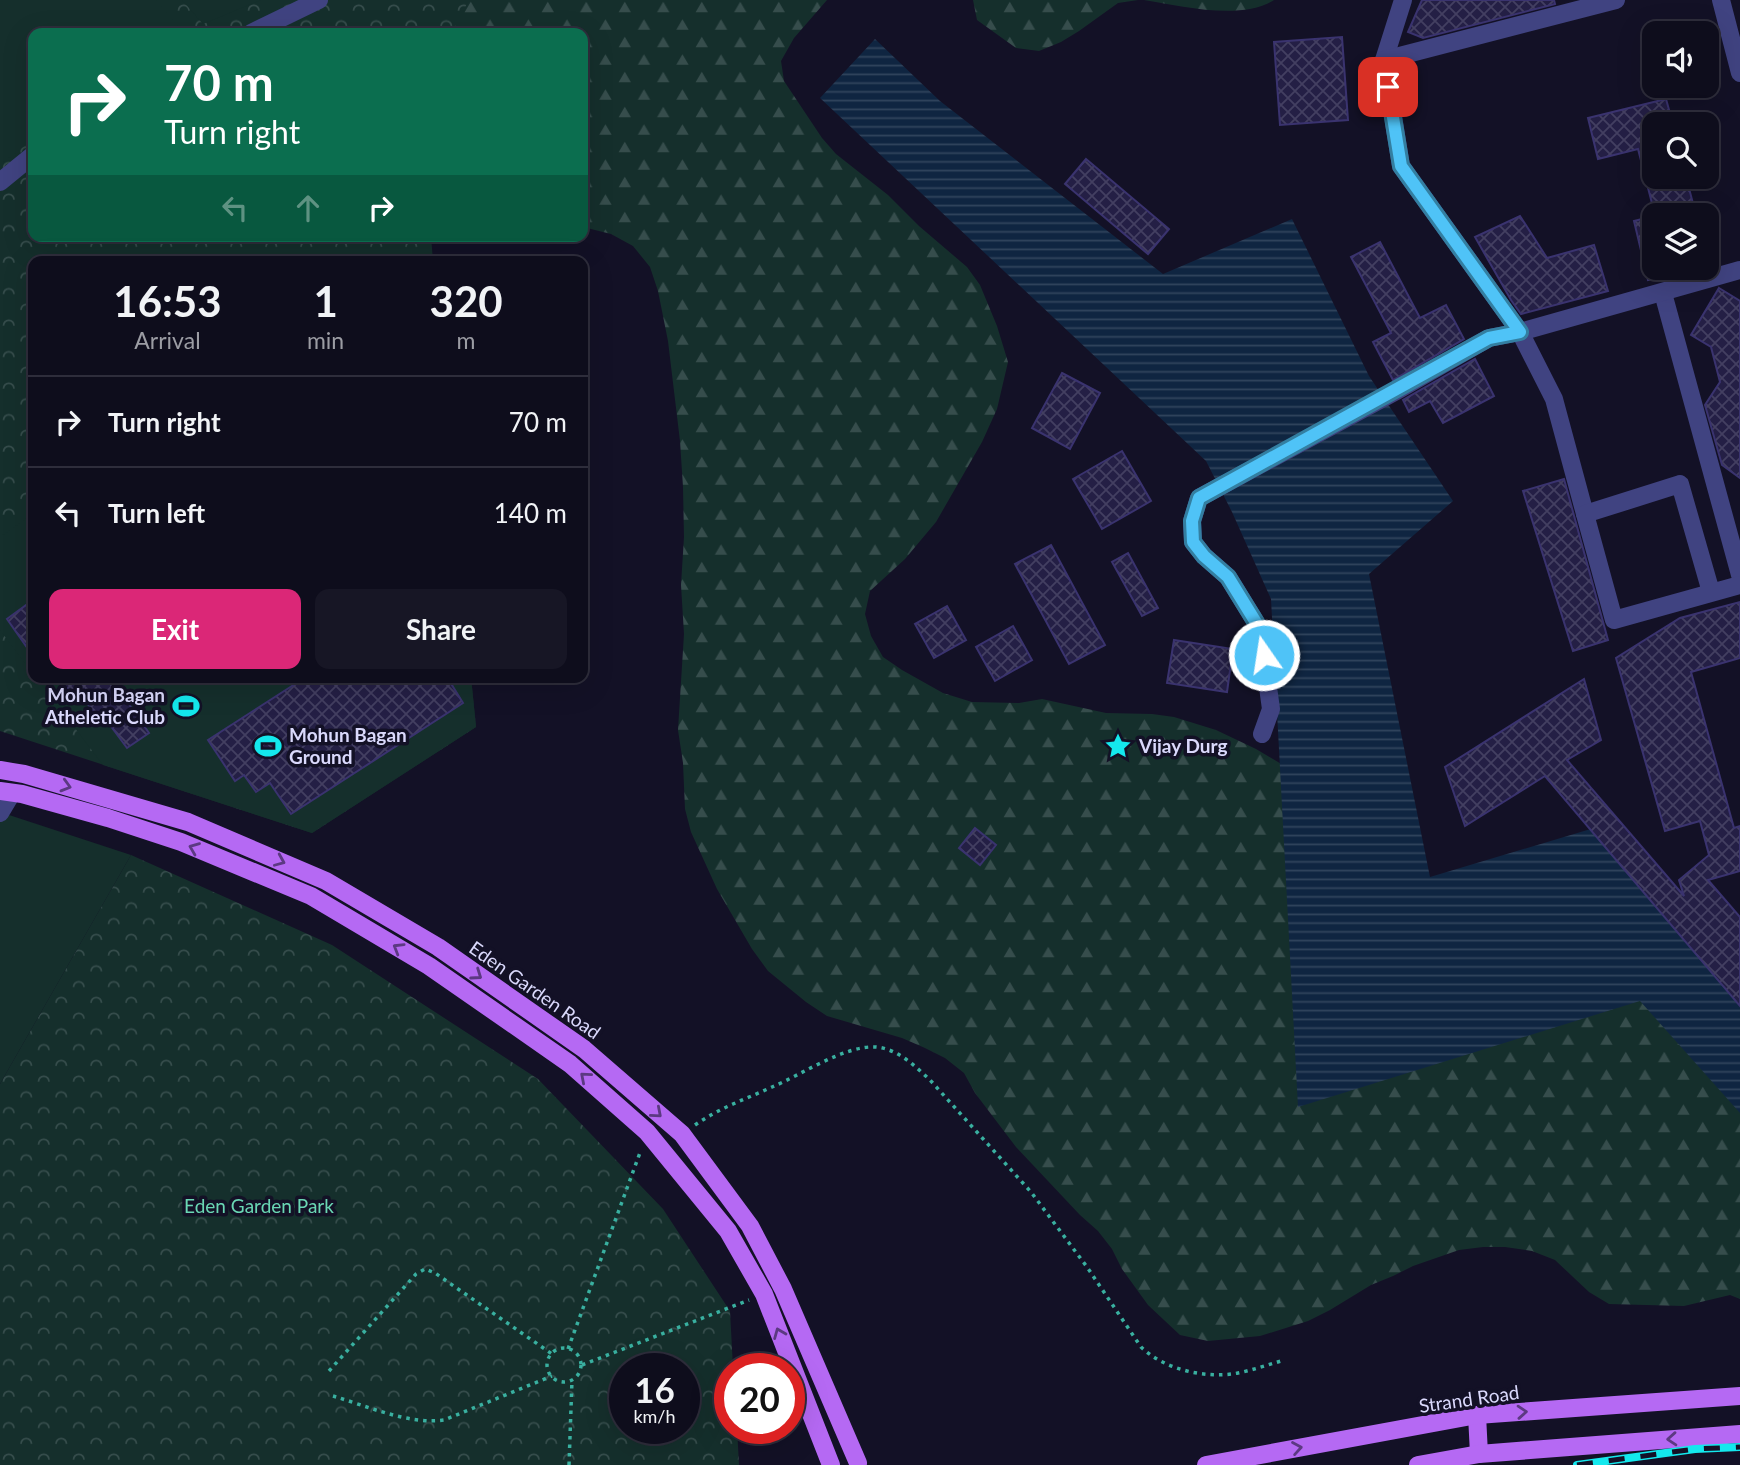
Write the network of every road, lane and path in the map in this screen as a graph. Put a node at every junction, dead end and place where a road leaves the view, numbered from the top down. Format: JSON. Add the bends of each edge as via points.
{"nodes":[{"id":1,"x":319,"y":0,"type":"edge"},
{"id":2,"x":1403,"y":0,"type":"edge"},
{"id":3,"x":1616,"y":0,"type":"edge"},
{"id":4,"x":1721,"y":0,"type":"edge"},
{"id":5,"x":261,"y":28,"type":"edge"},
{"id":6,"x":1384,"y":60,"type":"junction"},
{"id":7,"x":1740,"y":73,"type":"edge"},
{"id":8,"x":28,"y":159,"type":"edge"},
{"id":9,"x":0,"y":182,"type":"edge"},
{"id":10,"x":1740,"y":270,"type":"edge"},
{"id":11,"x":1663,"y":293,"type":"junction"},
{"id":12,"x":1520,"y":332,"type":"junction"},
{"id":13,"x":1585,"y":514,"type":"junction"},
{"id":14,"x":1740,"y":575,"type":"edge"},
{"id":15,"x":1740,"y":585,"type":"edge"},
{"id":16,"x":1711,"y":592,"type":"junction"},
{"id":17,"x":1262,"y":734,"type":"dead end"},
{"id":18,"x":0,"y":770,"type":"edge"},
{"id":19,"x":6,"y":792,"type":"edge"},
{"id":20,"x":0,"y":813,"type":"edge"},
{"id":21,"x":647,"y":1132,"type":"junction"},
{"id":22,"x":682,"y":1134,"type":"junction"},
{"id":23,"x":764,"y":1294,"type":"junction"},
{"id":24,"x":568,"y":1349,"type":"junction"},
{"id":25,"x":552,"y":1354,"type":"junction"},
{"id":26,"x":1280,"y":1361,"type":"dead end"},
{"id":27,"x":582,"y":1365,"type":"junction"},
{"id":28,"x":329,"y":1371,"type":"dead end"},
{"id":29,"x":552,"y":1376,"type":"junction"},
{"id":30,"x":572,"y":1380,"type":"junction"},
{"id":31,"x":333,"y":1396,"type":"dead end"},
{"id":32,"x":1740,"y":1396,"type":"edge"},
{"id":33,"x":1477,"y":1415,"type":"junction"},
{"id":34,"x":1740,"y":1434,"type":"edge"},
{"id":35,"x":1479,"y":1454,"type":"junction"},
{"id":36,"x":862,"y":1464,"type":"edge"},
{"id":37,"x":569,"y":1465,"type":"edge"},
{"id":38,"x":831,"y":1465,"type":"edge"},
{"id":39,"x":1206,"y":1465,"type":"edge"},
{"id":40,"x":1418,"y":1465,"type":"edge"}],
"edges":[{"from":1,"to":5,"type":"lane"},
{"from":2,"to":6,"type":"lane"},
{"from":3,"to":6,"type":"lane"},
{"from":4,"to":7,"type":"lane"},
{"from":6,"to":12,"type":"lane","via":[[1401,166]]},
{"from":8,"to":9,"type":"lane"},
{"from":10,"to":11,"type":"lane"},
{"from":11,"to":12,"type":"lane"},
{"from":11,"to":14,"type":"lane"},
{"from":12,"to":13,"type":"lane","via":[[1554,399]]},
{"from":12,"to":17,"type":"lane","via":[[1489,338],[1199,498],[1192,521],[1193,542],[1228,577],[1260,629],[1271,709]]},
{"from":13,"to":16,"type":"lane","via":[[1614,620]]},
{"from":13,"to":16,"type":"lane","via":[[1680,484]]},
{"from":15,"to":16,"type":"lane"},
{"from":18,"to":22,"type":"main road","name":"Eden Garden Road","one_way":true,"via":[[188,822],[326,881],[438,947],[584,1049]]},
{"from":19,"to":20,"type":"lane"},
{"from":21,"to":19,"type":"main road","one_way":true,"via":[[570,1064],[429,966],[311,896],[181,842]]},
{"from":21,"to":23,"type":"main road","via":[[728,1231]]},
{"from":21,"to":24,"type":"path"},
{"from":22,"to":26,"type":"path","via":[[711,1113],[857,1049],[876,1047],[894,1052],[930,1080],[1031,1192],[1151,1356],[1184,1370],[1213,1374],[1238,1373]]},
{"from":22,"to":36,"type":"main road","name":"Eden Garden Road","via":[[750,1226]]},
{"from":23,"to":27,"type":"path"},
{"from":38,"to":23,"type":"main road","one_way":true},
{"from":24,"to":25,"type":"path"},
{"from":24,"to":27,"type":"path"},
{"from":25,"to":28,"type":"path","via":[[425,1269],[416,1273]]},
{"from":25,"to":29,"type":"path","via":[[548,1368]]},
{"from":27,"to":30,"type":"path"},
{"from":29,"to":30,"type":"path","via":[[563,1382]]},
{"from":29,"to":31,"type":"path","via":[[433,1422]]},
{"from":30,"to":37,"type":"path"},
{"from":33,"to":32,"type":"main road","name":"Strand Road","one_way":true},
{"from":33,"to":35,"type":"main road"},
{"from":39,"to":33,"type":"main road","name":"Strand Road","one_way":true},
{"from":34,"to":35,"type":"main road","one_way":true},
{"from":35,"to":40,"type":"main road"}]}
